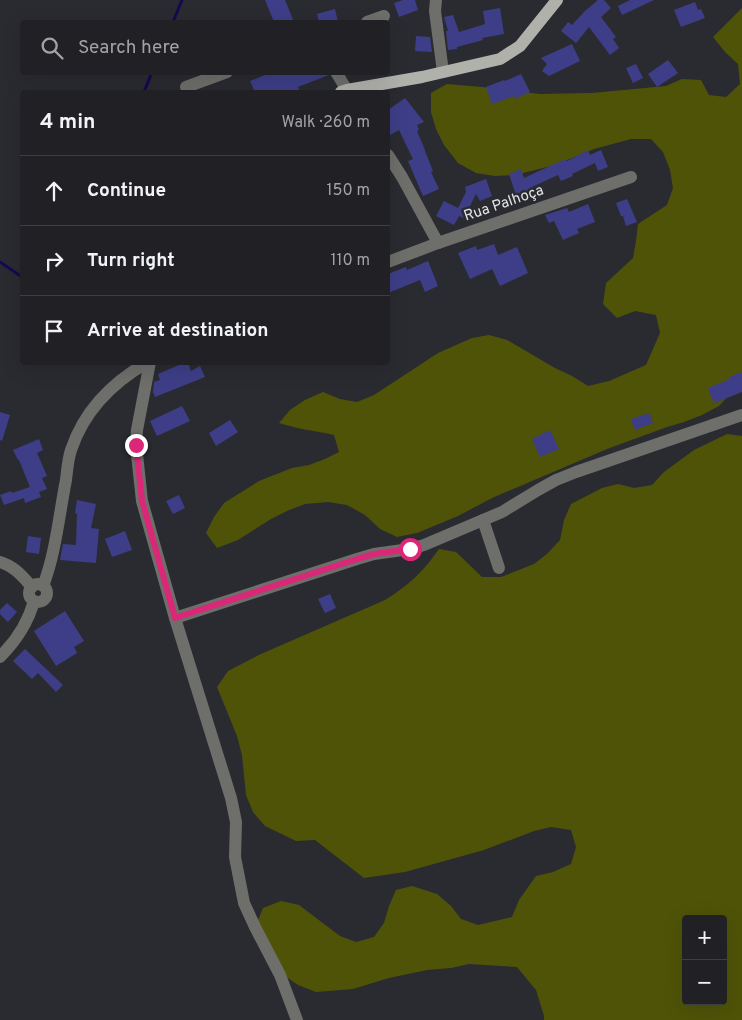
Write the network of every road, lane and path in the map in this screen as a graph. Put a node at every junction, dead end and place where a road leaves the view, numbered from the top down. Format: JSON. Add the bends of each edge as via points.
{"nodes":[{"id":1,"x":436,"y":0,"type":"edge"},
{"id":2,"x":557,"y":0,"type":"edge"},
{"id":3,"x":384,"y":16,"type":"dead end"},
{"id":4,"x":373,"y":20,"type":"edge"},
{"id":5,"x":443,"y":72,"type":"junction"},
{"id":6,"x":219,"y":75,"type":"edge"},
{"id":7,"x":337,"y":75,"type":"edge"},
{"id":8,"x":186,"y":87,"type":"dead end"},
{"id":9,"x":344,"y":90,"type":"edge"},
{"id":10,"x":355,"y":90,"type":"edge"},
{"id":11,"x":390,"y":158,"type":"edge"},
{"id":12,"x":631,"y":177,"type":"dead end"},
{"id":13,"x":438,"y":243,"type":"junction"},
{"id":14,"x":390,"y":261,"type":"edge"},
{"id":15,"x":144,"y":365,"type":"edge"},
{"id":16,"x":148,"y":365,"type":"edge"},
{"id":17,"x":742,"y":415,"type":"edge"},
{"id":18,"x":483,"y":520,"type":"junction"},
{"id":19,"x":0,"y":562,"type":"edge"},
{"id":20,"x":498,"y":568,"type":"dead end"},
{"id":21,"x":38,"y":586,"type":"junction"},
{"id":22,"x":175,"y":618,"type":"junction"},
{"id":23,"x":0,"y":657,"type":"edge"},
{"id":24,"x":297,"y":1020,"type":"edge"}],
"edges":[{"from":1,"to":5,"type":"street","via":[[434,11]]},
{"from":2,"to":5,"type":"main road","via":[[520,46],[500,59]]},
{"from":3,"to":4,"type":"street"},
{"from":5,"to":10,"type":"main road"},
{"from":6,"to":8,"type":"street"},
{"from":7,"to":9,"type":"street"},
{"from":11,"to":13,"type":"street"},
{"from":12,"to":13,"type":"street","name":"Rua Palhoça"},
{"from":13,"to":14,"type":"street","name":"Rua Palhoça"},
{"from":15,"to":21,"type":"street","via":[[124,377],[94,406],[85,420],[71,450],[48,574]]},
{"from":16,"to":22,"type":"street","via":[[136,445],[142,501]]},
{"from":17,"to":18,"type":"street","via":[[556,480]]},
{"from":18,"to":20,"type":"street"},
{"from":18,"to":22,"type":"street","via":[[424,545],[374,554]]},
{"from":19,"to":21,"type":"street","via":[[10,564]]},
{"from":21,"to":23,"type":"street","via":[[47,592],[45,599],[34,601],[27,623]]},
{"from":22,"to":24,"type":"street","via":[[231,798],[236,822],[235,857],[244,903],[280,975]]}]}
